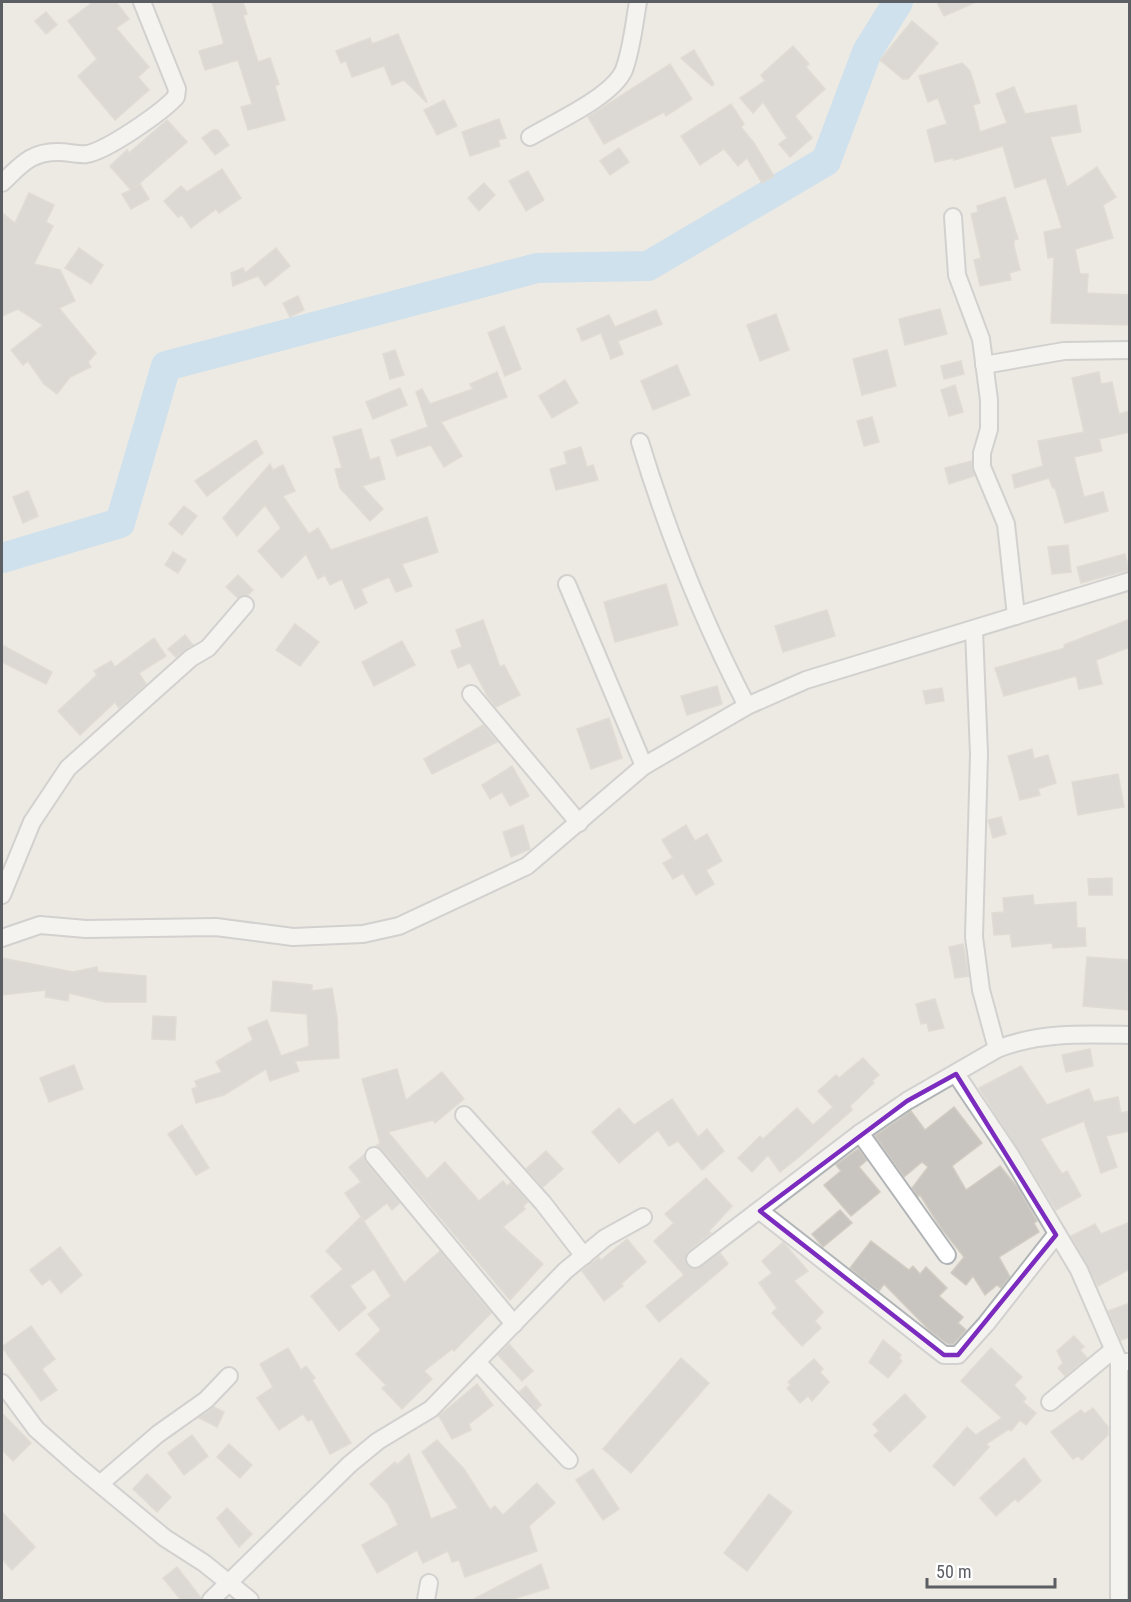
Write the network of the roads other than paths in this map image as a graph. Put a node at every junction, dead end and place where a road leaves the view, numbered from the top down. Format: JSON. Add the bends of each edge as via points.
{"nodes":[{"id":1,"x":142,"y":2,"type":"edge"},
{"id":2,"x":638,"y":2,"type":"edge"},
{"id":3,"x":530,"y":137,"type":"dead end"},
{"id":4,"x":2,"y":183,"type":"edge"},
{"id":5,"x":952,"y":217,"type":"dead end"},
{"id":6,"x":1130,"y":350,"type":"edge"},
{"id":7,"x":984,"y":365,"type":"junction"},
{"id":8,"x":640,"y":442,"type":"dead end"},
{"id":9,"x":1130,"y":581,"type":"edge"},
{"id":10,"x":567,"y":584,"type":"dead end"},
{"id":11,"x":245,"y":605,"type":"dead end"},
{"id":12,"x":1016,"y":616,"type":"junction"},
{"id":13,"x":974,"y":630,"type":"junction"},
{"id":14,"x":471,"y":694,"type":"dead end"},
{"id":15,"x":747,"y":706,"type":"junction"},
{"id":16,"x":644,"y":766,"type":"junction"},
{"id":17,"x":579,"y":823,"type":"junction"},
{"id":18,"x":2,"y":895,"type":"edge"},
{"id":19,"x":2,"y":938,"type":"edge"},
{"id":20,"x":1130,"y":1035,"type":"edge"},
{"id":21,"x":997,"y":1049,"type":"junction"},
{"id":22,"x":956,"y":1074,"type":"junction"},
{"id":23,"x":464,"y":1115,"type":"dead end"},
{"id":24,"x":860,"y":1133,"type":"junction"},
{"id":25,"x":374,"y":1156,"type":"dead end"},
{"id":26,"x":760,"y":1211,"type":"junction"},
{"id":27,"x":643,"y":1217,"type":"dead end"},
{"id":28,"x":1056,"y":1235,"type":"junction"},
{"id":29,"x":947,"y":1255,"type":"dead end"},
{"id":30,"x":584,"y":1256,"type":"junction"},
{"id":31,"x":695,"y":1259,"type":"dead end"},
{"id":32,"x":514,"y":1324,"type":"junction"},
{"id":33,"x":1121,"y":1358,"type":"edge"},
{"id":34,"x":477,"y":1362,"type":"junction"},
{"id":35,"x":229,"y":1376,"type":"dead end"},
{"id":36,"x":4,"y":1392,"type":"edge"},
{"id":37,"x":1050,"y":1402,"type":"dead end"},
{"id":38,"x":569,"y":1460,"type":"dead end"},
{"id":39,"x":101,"y":1483,"type":"junction"},
{"id":40,"x":229,"y":1582,"type":"junction"},
{"id":41,"x":429,"y":1583,"type":"dead end"},
{"id":42,"x":211,"y":1600,"type":"edge"},
{"id":43,"x":250,"y":1600,"type":"edge"},
{"id":44,"x":426,"y":1600,"type":"edge"},
{"id":45,"x":1119,"y":1600,"type":"edge"}],
"edges":[{"from":1,"to":4,"type":"street","via":[[177,89],[176,97],[152,118],[99,150],[85,154],[44,151]]},
{"from":2,"to":3,"type":"street","via":[[623,72],[605,93]]},
{"from":5,"to":7,"type":"street","via":[[957,275],[981,339]]},
{"from":6,"to":7,"type":"street","via":[[1064,351]]},
{"from":7,"to":12,"type":"street","via":[[989,429],[982,467],[1005,524]]},
{"from":8,"to":15,"type":"street","via":[[663,518],[715,645]]},
{"from":9,"to":12,"type":"street"},
{"from":10,"to":16,"type":"street"},
{"from":11,"to":18,"type":"street","via":[[208,648],[191,658],[68,768],[32,822]]},
{"from":12,"to":13,"type":"street"},
{"from":13,"to":15,"type":"street","via":[[806,680]]},
{"from":13,"to":21,"type":"street","via":[[979,754],[974,937],[981,990]]},
{"from":14,"to":17,"type":"street"},
{"from":15,"to":16,"type":"street"},
{"from":16,"to":17,"type":"street"},
{"from":17,"to":19,"type":"street","via":[[527,866],[399,926],[363,934],[293,937],[216,927],[86,929],[40,925]]},
{"from":20,"to":21,"type":"street","via":[[1070,1034],[1014,1042]]},
{"from":21,"to":22,"type":"street"},
{"from":22,"to":24,"type":"street"},
{"from":22,"to":28,"type":"street","via":[[1011,1156]]},
{"from":23,"to":30,"type":"street","via":[[543,1203]]},
{"from":24,"to":26,"type":"street"},
{"from":24,"to":29,"type":"street"},
{"from":25,"to":32,"type":"street"},
{"from":26,"to":28,"type":"street","via":[[944,1355],[957,1355]]},
{"from":26,"to":31,"type":"street"},
{"from":27,"to":30,"type":"street","via":[[605,1238]]},
{"from":28,"to":33,"type":"street","via":[[1078,1270]]},
{"from":30,"to":32,"type":"street","via":[[564,1271]]},
{"from":32,"to":34,"type":"street"},
{"from":33,"to":37,"type":"street"},
{"from":33,"to":45,"type":"street"},
{"from":34,"to":38,"type":"street"},
{"from":34,"to":40,"type":"street","via":[[431,1409],[378,1441],[350,1464]]},
{"from":35,"to":39,"type":"street","via":[[206,1400],[158,1434]]},
{"from":36,"to":39,"type":"street","via":[[36,1429]]},
{"from":39,"to":40,"type":"street","via":[[165,1538]]},
{"from":40,"to":42,"type":"street"},
{"from":40,"to":43,"type":"street"},
{"from":41,"to":44,"type":"street"}]}
